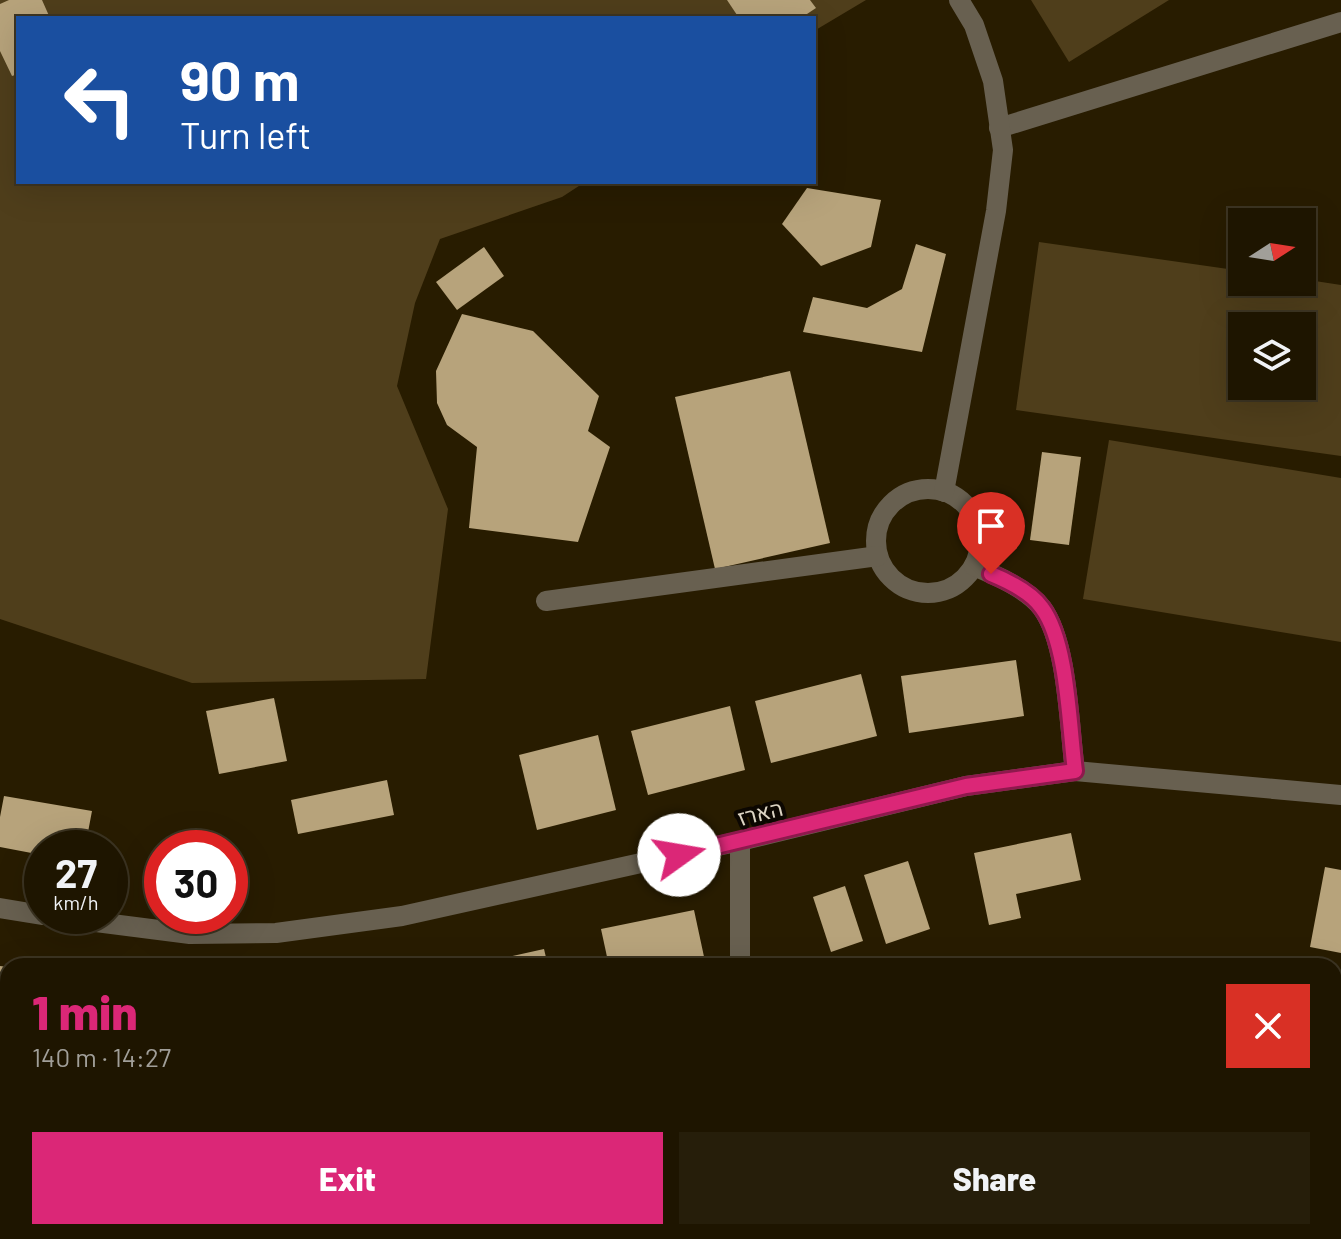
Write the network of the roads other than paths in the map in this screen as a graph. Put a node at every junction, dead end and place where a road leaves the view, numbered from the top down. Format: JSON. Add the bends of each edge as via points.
{"nodes":[{"id":1,"x":959,"y":0,"type":"edge"},
{"id":2,"x":1341,"y":22,"type":"edge"},
{"id":3,"x":999,"y":128,"type":"junction"},
{"id":4,"x":944,"y":492,"type":"junction"},
{"id":5,"x":878,"y":556,"type":"junction"},
{"id":6,"x":974,"y":566,"type":"junction"},
{"id":7,"x":546,"y":601,"type":"dead end"},
{"id":8,"x":1075,"y":771,"type":"junction"},
{"id":9,"x":1341,"y":795,"type":"edge"},
{"id":10,"x":740,"y":841,"type":"junction"},
{"id":11,"x":0,"y":908,"type":"edge"},
{"id":12,"x":24,"y":912,"type":"edge"},
{"id":13,"x":128,"y":926,"type":"edge"},
{"id":14,"x":740,"y":958,"type":"edge"}],
"edges":[{"from":1,"to":3,"type":"street","via":[[974,25],[993,81]]},
{"from":2,"to":3,"type":"street"},
{"from":3,"to":4,"type":"street","via":[[1003,150],[996,211]]},
{"from":4,"to":5,"type":"street","via":[[916,491],[892,504],[878,528]]},
{"from":4,"to":6,"type":"street","via":[[957,498],[976,521],[980,536]]},
{"from":5,"to":6,"type":"street","via":[[892,579],[930,594],[956,586]]},
{"from":5,"to":7,"type":"street"},
{"from":6,"to":8,"type":"street","via":[[1008,581],[1042,607],[1058,642]]},
{"from":8,"to":9,"type":"street","name":"הארז"},
{"from":8,"to":10,"type":"street","name":"הארז","via":[[966,786]]},
{"from":10,"to":13,"type":"street","name":"הארז","via":[[402,916],[276,933],[190,934]]},
{"from":10,"to":14,"type":"street"},
{"from":11,"to":12,"type":"street"}]}
